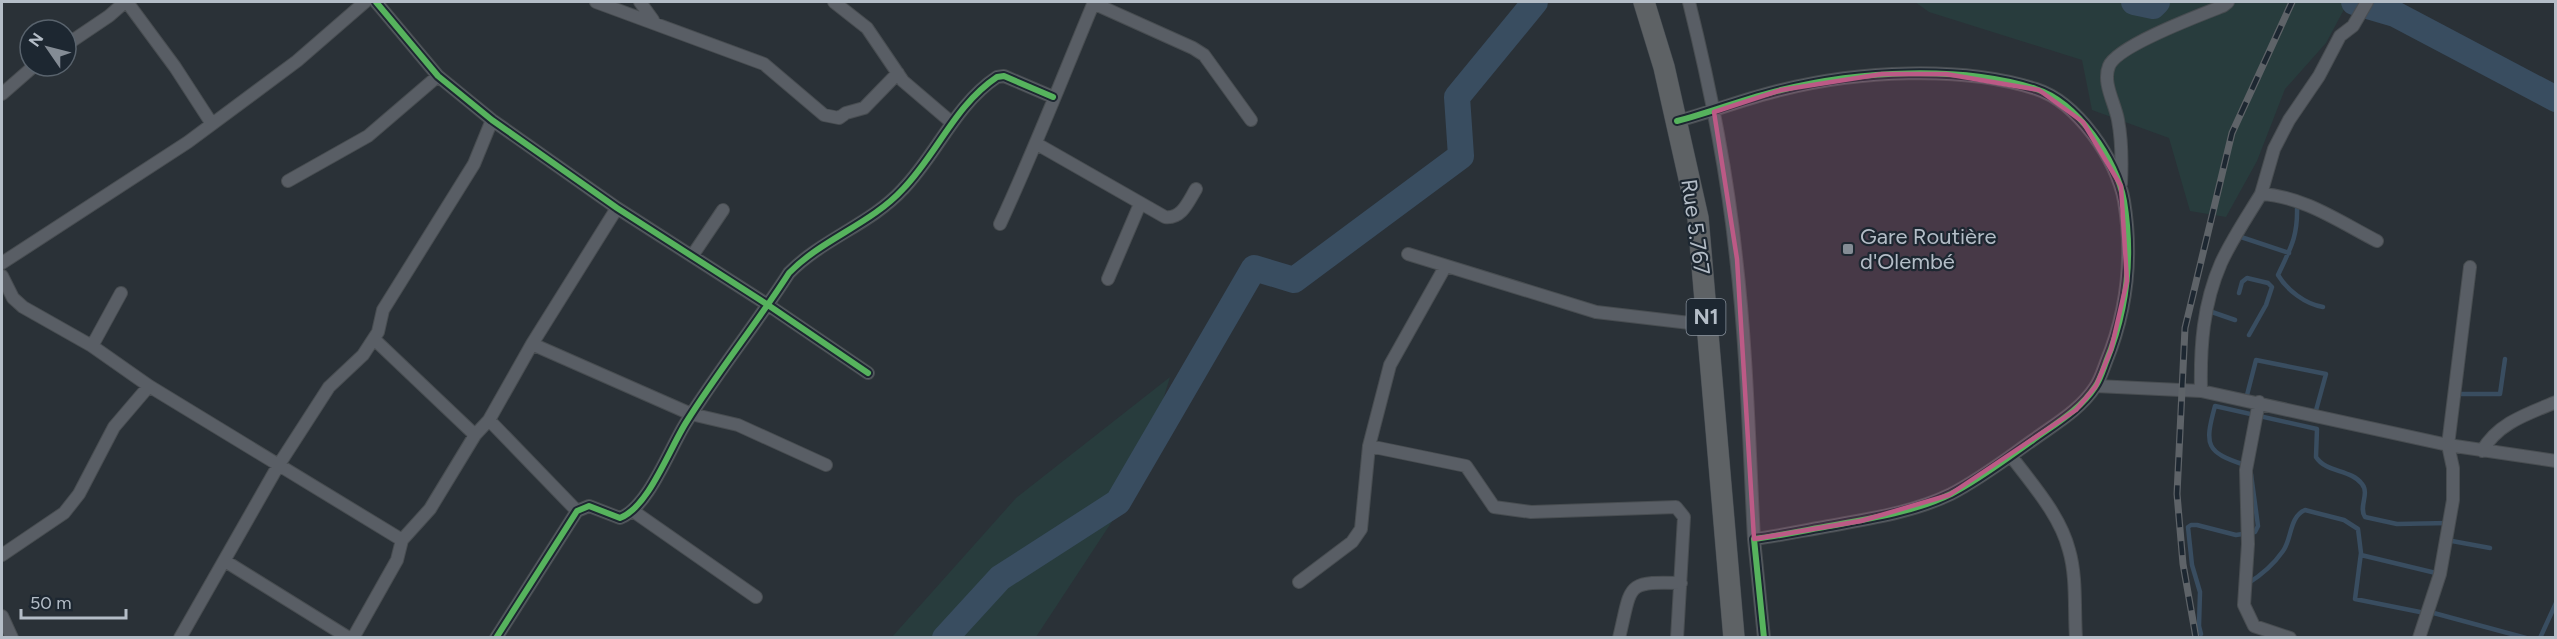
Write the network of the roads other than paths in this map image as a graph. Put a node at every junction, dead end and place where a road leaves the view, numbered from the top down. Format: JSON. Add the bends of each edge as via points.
{"nodes":[{"id":1,"x":126,"y":2,"type":"edge"},
{"id":2,"x":365,"y":2,"type":"edge"},
{"id":3,"x":376,"y":2,"type":"edge"},
{"id":4,"x":596,"y":2,"type":"edge"},
{"id":5,"x":640,"y":2,"type":"edge"},
{"id":6,"x":834,"y":2,"type":"edge"},
{"id":7,"x":1093,"y":2,"type":"edge"},
{"id":8,"x":1644,"y":2,"type":"edge"},
{"id":9,"x":1689,"y":2,"type":"edge"},
{"id":10,"x":2228,"y":2,"type":"edge"},
{"id":11,"x":2367,"y":2,"type":"edge"},
{"id":12,"x":654,"y":21,"type":"junction"},
{"id":13,"x":78,"y":37,"type":"edge"},
{"id":14,"x":898,"y":73,"type":"junction"},
{"id":15,"x":438,"y":76,"type":"junction"},
{"id":16,"x":20,"y":78,"type":"edge"},
{"id":17,"x":2,"y":94,"type":"edge"},
{"id":18,"x":1053,"y":97,"type":"junction"},
{"id":19,"x":1714,"y":112,"type":"junction"},
{"id":20,"x":492,"y":120,"type":"junction"},
{"id":21,"x":1251,"y":120,"type":"dead end"},
{"id":22,"x":1677,"y":121,"type":"junction"},
{"id":23,"x":951,"y":122,"type":"junction"},
{"id":24,"x":212,"y":124,"type":"junction"},
{"id":25,"x":1037,"y":144,"type":"junction"},
{"id":26,"x":288,"y":181,"type":"dead end"},
{"id":27,"x":2121,"y":186,"type":"junction"},
{"id":28,"x":1196,"y":189,"type":"dead end"},
{"id":29,"x":2261,"y":194,"type":"junction"},
{"id":30,"x":1140,"y":204,"type":"junction"},
{"id":31,"x":616,"y":208,"type":"junction"},
{"id":32,"x":723,"y":210,"type":"dead end"},
{"id":33,"x":1000,"y":224,"type":"dead end"},
{"id":34,"x":2377,"y":241,"type":"dead end"},
{"id":35,"x":1408,"y":254,"type":"dead end"},
{"id":36,"x":692,"y":256,"type":"junction"},
{"id":37,"x":2,"y":263,"type":"edge"},
{"id":38,"x":1445,"y":267,"type":"junction"},
{"id":39,"x":2470,"y":267,"type":"dead end"},
{"id":40,"x":2,"y":276,"type":"edge"},
{"id":41,"x":1108,"y":279,"type":"dead end"},
{"id":42,"x":121,"y":293,"type":"dead end"},
{"id":43,"x":768,"y":305,"type":"junction"},
{"id":44,"x":1707,"y":325,"type":"junction"},
{"id":45,"x":374,"y":339,"type":"junction"},
{"id":46,"x":532,"y":344,"type":"junction"},
{"id":47,"x":92,"y":346,"type":"junction"},
{"id":48,"x":868,"y":373,"type":"dead end"},
{"id":49,"x":149,"y":386,"type":"junction"},
{"id":50,"x":2096,"y":386,"type":"junction"},
{"id":51,"x":2201,"y":392,"type":"junction"},
{"id":52,"x":2259,"y":402,"type":"junction"},
{"id":53,"x":2556,"y":402,"type":"edge"},
{"id":54,"x":691,"y":414,"type":"junction"},
{"id":55,"x":489,"y":420,"type":"junction"},
{"id":56,"x":475,"y":435,"type":"junction"},
{"id":57,"x":2448,"y":445,"type":"junction"},
{"id":58,"x":1369,"y":446,"type":"junction"},
{"id":59,"x":2482,"y":451,"type":"junction"},
{"id":60,"x":2011,"y":456,"type":"junction"},
{"id":61,"x":2556,"y":461,"type":"edge"},
{"id":62,"x":826,"y":465,"type":"dead end"},
{"id":63,"x":278,"y":466,"type":"junction"},
{"id":64,"x":633,"y":511,"type":"junction"},
{"id":65,"x":578,"y":515,"type":"junction"},
{"id":66,"x":1754,"y":539,"type":"junction"},
{"id":67,"x":402,"y":540,"type":"junction"},
{"id":68,"x":2,"y":555,"type":"edge"},
{"id":69,"x":225,"y":561,"type":"junction"},
{"id":70,"x":1299,"y":582,"type":"dead end"},
{"id":71,"x":1681,"y":584,"type":"junction"},
{"id":72,"x":756,"y":597,"type":"dead end"},
{"id":73,"x":2,"y":616,"type":"edge"},
{"id":74,"x":7,"y":632,"type":"edge"},
{"id":75,"x":180,"y":638,"type":"edge"},
{"id":76,"x":351,"y":638,"type":"edge"},
{"id":77,"x":496,"y":638,"type":"edge"},
{"id":78,"x":1619,"y":638,"type":"edge"},
{"id":79,"x":1677,"y":638,"type":"edge"},
{"id":80,"x":1734,"y":638,"type":"edge"},
{"id":81,"x":1764,"y":638,"type":"edge"},
{"id":82,"x":2076,"y":638,"type":"edge"},
{"id":83,"x":2290,"y":638,"type":"edge"},
{"id":84,"x":2419,"y":638,"type":"edge"}],
"edges":[{"from":1,"to":13,"type":"street"},
{"from":1,"to":24,"type":"street"},
{"from":2,"to":24,"type":"street","via":[[297,61]]},
{"from":3,"to":15,"type":"street"},
{"from":4,"to":12,"type":"street"},
{"from":5,"to":12,"type":"street"},
{"from":6,"to":14,"type":"street","via":[[867,28]]},
{"from":7,"to":18,"type":"street"},
{"from":7,"to":21,"type":"street","via":[[1204,55]]},
{"from":8,"to":22,"type":"highway","name":"Rue 5.767","number":"N1"},
{"from":9,"to":19,"type":"street"},
{"from":10,"to":27,"type":"street","via":[[2116,56],[2108,67],[2108,88],[2118,119]]},
{"from":11,"to":29,"type":"street","via":[[2352,26],[2340,36],[2289,120],[2274,149]]},
{"from":12,"to":14,"type":"street","via":[[764,64],[831,118],[864,108]]},
{"from":14,"to":23,"type":"street"},
{"from":15,"to":20,"type":"street"},
{"from":15,"to":26,"type":"street","via":[[368,136]]},
{"from":16,"to":17,"type":"street"},
{"from":18,"to":23,"type":"street","via":[[1004,76],[992,81]]},
{"from":18,"to":25,"type":"street"},
{"from":19,"to":22,"type":"street"},
{"from":19,"to":27,"type":"street","via":[[1782,90],[1882,74],[1946,74],[2005,81],[2039,90],[2083,122]]},
{"from":19,"to":66,"type":"street","via":[[1737,259]]},
{"from":20,"to":31,"type":"street"},
{"from":20,"to":45,"type":"street","via":[[474,164],[449,208],[383,310]]},
{"from":22,"to":44,"type":"highway","name":"Rue 5.767","number":"N1","via":[[1698,218]]},
{"from":23,"to":43,"type":"street","via":[[904,189],[862,223],[798,263]]},
{"from":24,"to":37,"type":"street"},
{"from":25,"to":30,"type":"street"},
{"from":25,"to":33,"type":"street"},
{"from":27,"to":50,"type":"street","via":[[2127,218],[2127,281],[2117,331]]},
{"from":28,"to":30,"type":"street","via":[[1181,213],[1172,218]]},
{"from":29,"to":34,"type":"street","via":[[2279,195],[2305,204]]},
{"from":29,"to":51,"type":"street","via":[[2214,282],[2202,340]]},
{"from":30,"to":41,"type":"street"},
{"from":31,"to":36,"type":"street"},
{"from":31,"to":46,"type":"street"},
{"from":32,"to":36,"type":"street"},
{"from":35,"to":38,"type":"street"},
{"from":36,"to":43,"type":"street"},
{"from":38,"to":44,"type":"street","via":[[1596,312]]},
{"from":38,"to":58,"type":"street","via":[[1390,365]]},
{"from":39,"to":57,"type":"street"},
{"from":40,"to":47,"type":"street","via":[[13,298],[23,307]]},
{"from":42,"to":47,"type":"street"},
{"from":43,"to":48,"type":"street"},
{"from":43,"to":54,"type":"street"},
{"from":44,"to":80,"type":"highway","name":"Rue 5.767","number":"N1"},
{"from":45,"to":56,"type":"street"},
{"from":45,"to":63,"type":"street","via":[[329,387]]},
{"from":46,"to":54,"type":"street"},
{"from":46,"to":55,"type":"street"},
{"from":47,"to":49,"type":"street"},
{"from":49,"to":63,"type":"street"},
{"from":49,"to":68,"type":"street","via":[[114,427],[78,495],[64,513]]},
{"from":50,"to":51,"type":"street"},
{"from":50,"to":60,"type":"street","via":[[2076,410]]},
{"from":51,"to":52,"type":"street"},
{"from":52,"to":57,"type":"street"},
{"from":52,"to":83,"type":"street","via":[[2246,470],[2249,533],[2244,605],[2254,626]]},
{"from":53,"to":59,"type":"street","via":[[2507,423]]},
{"from":54,"to":62,"type":"street","via":[[738,425]]},
{"from":54,"to":64,"type":"street","via":[[663,468]]},
{"from":55,"to":56,"type":"street"},
{"from":55,"to":65,"type":"street"},
{"from":56,"to":67,"type":"street","via":[[430,509]]},
{"from":57,"to":59,"type":"street"},
{"from":57,"to":84,"type":"street","via":[[2453,500],[2440,574]]},
{"from":58,"to":70,"type":"street","via":[[1361,528],[1352,542]]},
{"from":58,"to":71,"type":"street","via":[[1466,466],[1494,507],[1508,511],[1676,507],[1683,517]]},
{"from":59,"to":61,"type":"street"},
{"from":60,"to":66,"type":"street","via":[[1974,482],[1925,504],[1861,521]]},
{"from":60,"to":82,"type":"street","via":[[2043,500],[2069,549]]},
{"from":63,"to":67,"type":"street"},
{"from":63,"to":69,"type":"street"},
{"from":64,"to":65,"type":"street","via":[[620,519],[589,506]]},
{"from":64,"to":72,"type":"street"},
{"from":65,"to":77,"type":"street"},
{"from":66,"to":81,"type":"street"},
{"from":67,"to":76,"type":"street","via":[[397,560]]},
{"from":69,"to":75,"type":"street"},
{"from":69,"to":76,"type":"street"},
{"from":71,"to":78,"type":"street","via":[[1647,582],[1636,586],[1630,592]]},
{"from":71,"to":79,"type":"street"},
{"from":73,"to":74,"type":"street"}]}
